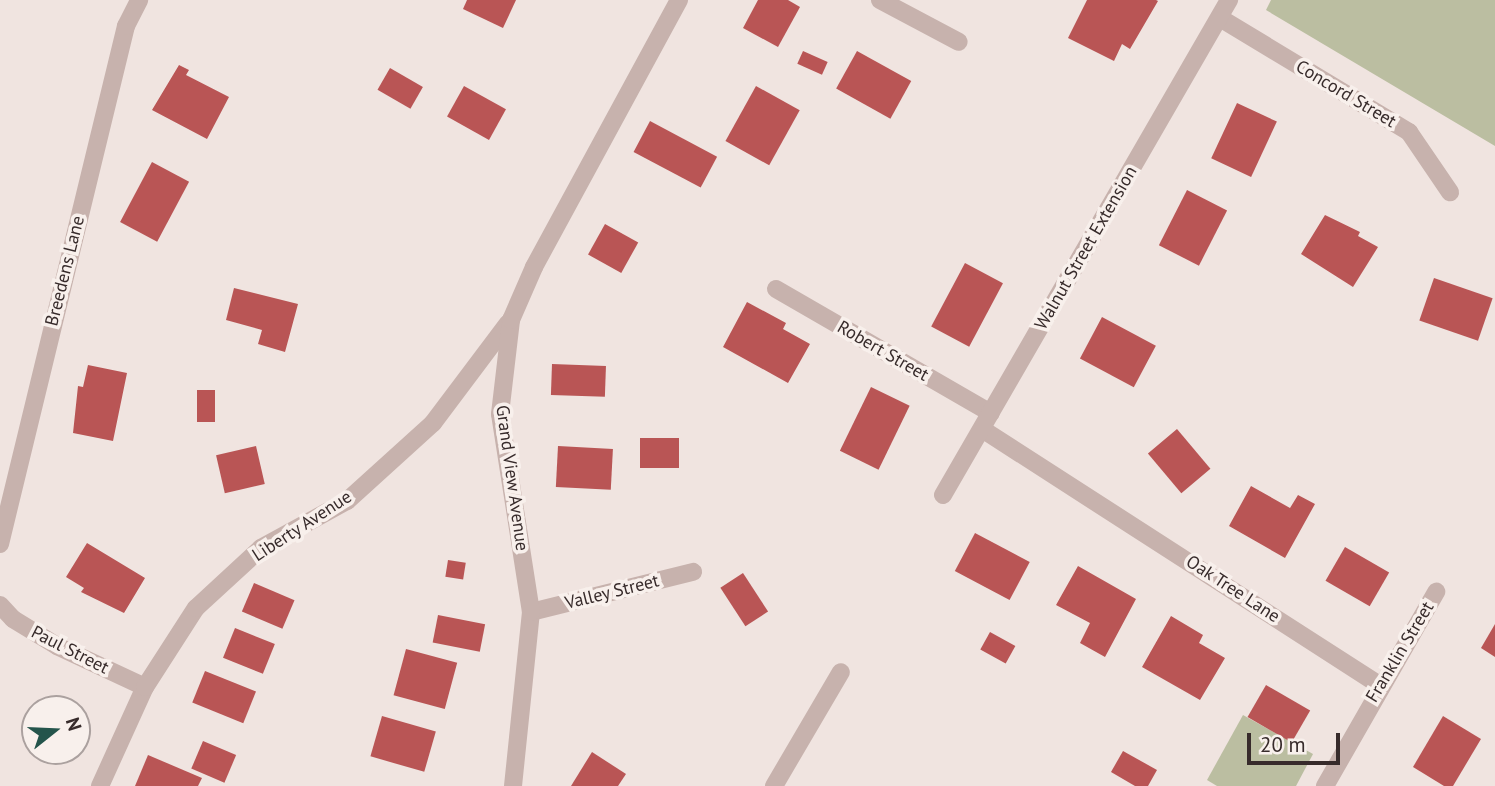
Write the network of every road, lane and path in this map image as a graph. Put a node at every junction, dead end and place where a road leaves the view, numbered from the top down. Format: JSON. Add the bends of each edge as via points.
{"nodes":[{"id":1,"x":139,"y":0,"type":"edge"},
{"id":2,"x":679,"y":0,"type":"edge"},
{"id":3,"x":880,"y":0,"type":"edge"},
{"id":4,"x":1229,"y":0,"type":"edge"},
{"id":5,"x":1220,"y":18,"type":"junction"},
{"id":6,"x":959,"y":41,"type":"dead end"},
{"id":7,"x":1450,"y":192,"type":"dead end"},
{"id":8,"x":776,"y":289,"type":"dead end"},
{"id":9,"x":510,"y":320,"type":"junction"},
{"id":10,"x":986,"y":421,"type":"junction"},
{"id":11,"x":1026,"y":457,"type":"joint"},
{"id":12,"x":943,"y":495,"type":"dead end"},
{"id":13,"x":0,"y":544,"type":"edge"},
{"id":14,"x":693,"y":572,"type":"dead end"},
{"id":15,"x":1436,"y":592,"type":"dead end"},
{"id":16,"x":0,"y":606,"type":"edge"},
{"id":17,"x":531,"y":612,"type":"junction"},
{"id":18,"x":841,"y":672,"type":"dead end"},
{"id":19,"x":1379,"y":685,"type":"junction"},
{"id":20,"x":145,"y":687,"type":"junction"},
{"id":21,"x":100,"y":786,"type":"edge"},
{"id":22,"x":513,"y":786,"type":"edge"},
{"id":23,"x":774,"y":786,"type":"edge"},
{"id":24,"x":1325,"y":786,"type":"edge"}],
"edges":[{"from":1,"to":13,"type":"street","name":"Breedens Lane","via":[[126,26]]},
{"from":2,"to":9,"type":"street","name":"Grand View Avenue","via":[[534,267]]},
{"from":3,"to":6,"type":"street"},
{"from":4,"to":5,"type":"street","name":"Walnut Street Extension"},
{"from":5,"to":7,"type":"street","name":"Concord Street","via":[[1409,132]]},
{"from":5,"to":10,"type":"street","name":"Walnut Street Extension"},
{"from":8,"to":10,"type":"street","name":"Robert Street"},
{"from":9,"to":17,"type":"street","name":"Grand View Avenue","via":[[500,414]]},
{"from":9,"to":20,"type":"street","name":"Liberty Avenue","via":[[423,432],[347,500],[261,548],[196,608]]},
{"from":10,"to":11,"type":"street","name":"Robert Street"},
{"from":10,"to":12,"type":"street","name":"Walnut Street Extension"},
{"from":11,"to":19,"type":"street","name":"Oak Tree Lane"},
{"from":14,"to":17,"type":"street","name":"Valley Street"},
{"from":15,"to":19,"type":"street","name":"Franklin Street"},
{"from":16,"to":20,"type":"street","name":"Paul Street","via":[[57,646]]},
{"from":17,"to":22,"type":"street","name":"Grand View Avenue"},
{"from":18,"to":23,"type":"street"},
{"from":19,"to":24,"type":"street","name":"Franklin Street"},
{"from":20,"to":21,"type":"street","name":"Liberty Avenue"}]}
